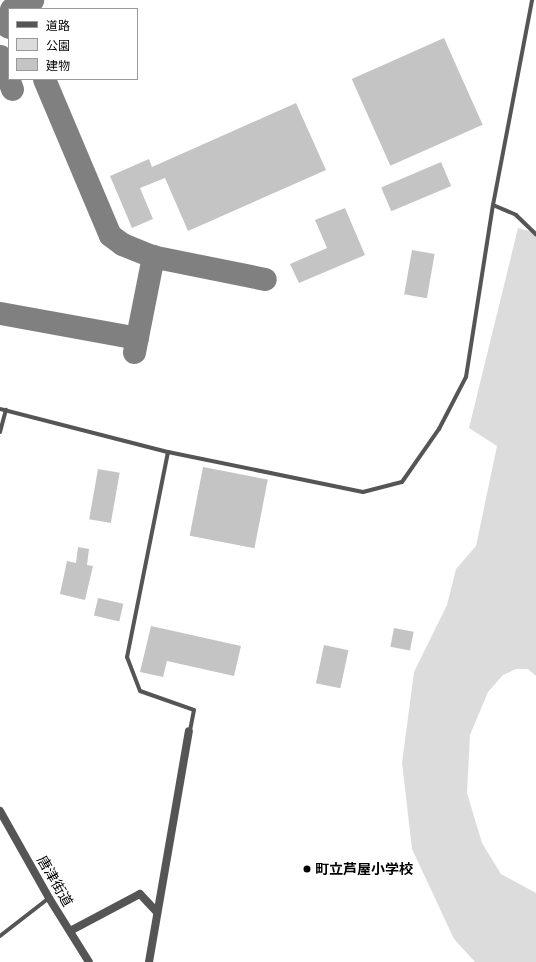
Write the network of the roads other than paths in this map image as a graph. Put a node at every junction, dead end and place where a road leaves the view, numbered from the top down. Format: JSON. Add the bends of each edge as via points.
{"nodes":[{"id":1,"x":532,"y":0,"type":"edge"},
{"id":2,"x":493,"y":205,"type":"junction"},
{"id":3,"x":536,"y":234,"type":"edge"},
{"id":4,"x":0,"y":409,"type":"edge"},
{"id":5,"x":6,"y":410,"type":"junction"},
{"id":6,"x":0,"y":432,"type":"edge"},
{"id":7,"x":168,"y":452,"type":"junction"},
{"id":8,"x":190,"y":731,"type":"joint"},
{"id":9,"x":0,"y":811,"type":"edge"},
{"id":10,"x":49,"y":898,"type":"junction"},
{"id":11,"x":157,"y":912,"type":"junction"},
{"id":12,"x":70,"y":931,"type":"junction"},
{"id":13,"x":0,"y":936,"type":"edge"},
{"id":14,"x":89,"y":962,"type":"edge"},
{"id":15,"x":149,"y":962,"type":"edge"}],
"edges":[{"from":1,"to":2,"type":"lane"},
{"from":2,"to":3,"type":"lane","via":[[516,215]]},
{"from":2,"to":7,"type":"lane","via":[[466,377],[439,429],[402,482],[363,492]]},
{"from":4,"to":5,"type":"lane"},
{"from":5,"to":6,"type":"lane"},
{"from":5,"to":7,"type":"lane"},
{"from":7,"to":8,"type":"lane","via":[[127,657],[140,691],[194,710]]},
{"from":8,"to":11,"type":"street"},
{"from":9,"to":10,"type":"street","name":"唐津街道"},
{"from":10,"to":12,"type":"street","name":"唐津街道"},
{"from":10,"to":13,"type":"lane"},
{"from":11,"to":12,"type":"street","via":[[140,894]]},
{"from":11,"to":15,"type":"street"},
{"from":12,"to":14,"type":"street","name":"唐津街道"}]}
